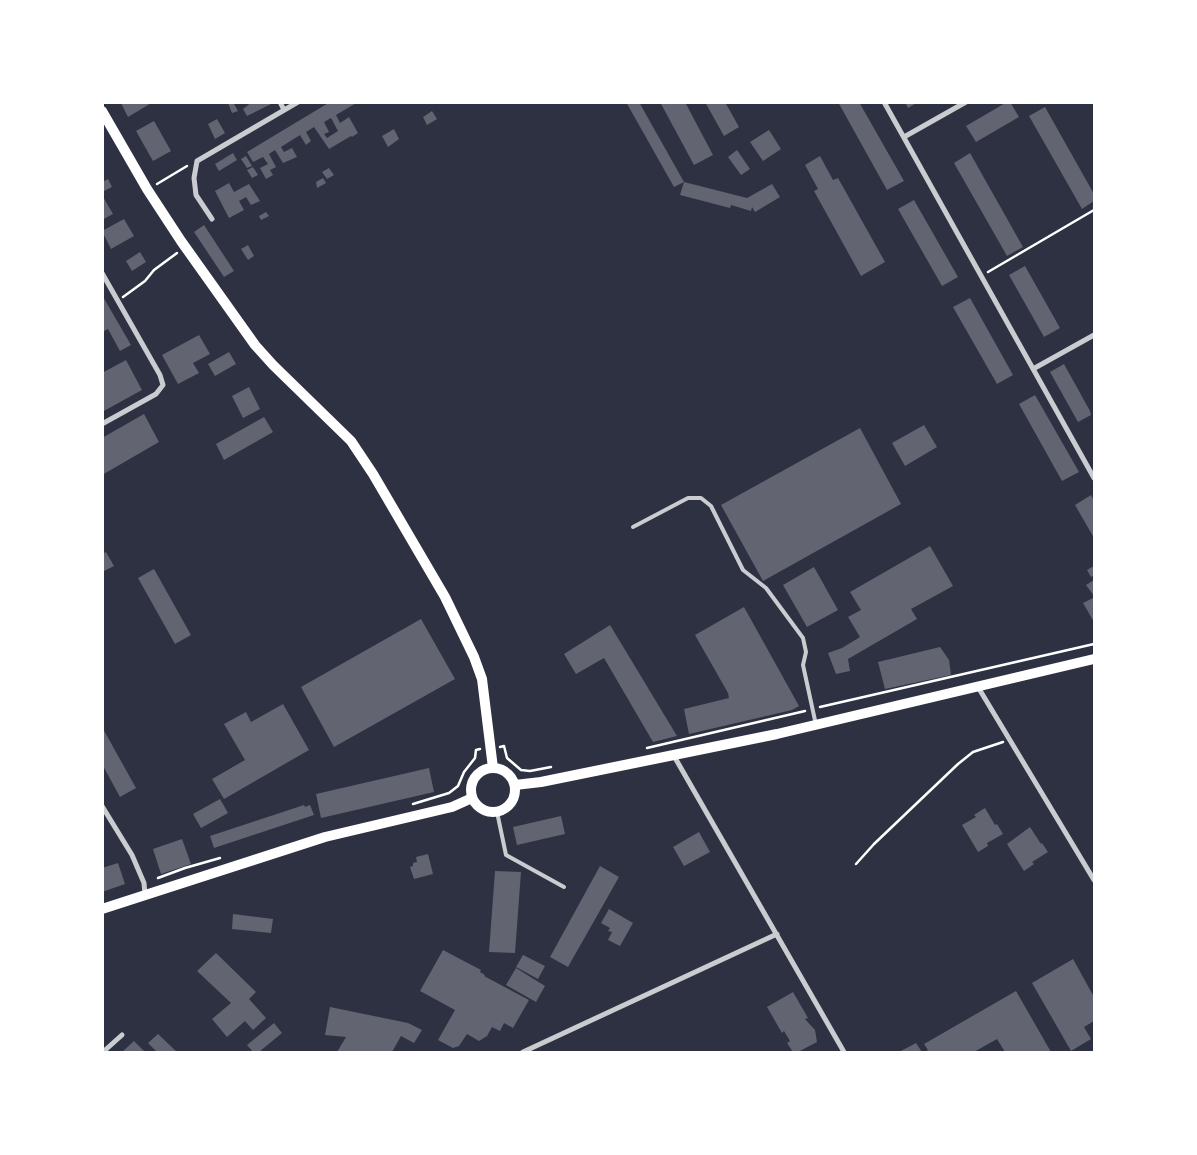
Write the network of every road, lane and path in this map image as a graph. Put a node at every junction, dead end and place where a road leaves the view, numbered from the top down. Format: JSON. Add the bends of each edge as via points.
{"nodes":[{"id":1,"x":280,"y":102,"type":"edge"},
{"id":2,"x":298,"y":102,"type":"edge"},
{"id":3,"x":884,"y":102,"type":"edge"},
{"id":4,"x":966,"y":102,"type":"edge"},
{"id":5,"x":284,"y":110,"type":"junction"},
{"id":6,"x":102,"y":111,"type":"edge"},
{"id":7,"x":904,"y":137,"type":"junction"},
{"id":8,"x":197,"y":161,"type":"junction"},
{"id":9,"x":147,"y":189,"type":"junction"},
{"id":10,"x":1094,"y":210,"type":"edge"},
{"id":11,"x":212,"y":219,"type":"dead end"},
{"id":12,"x":185,"y":248,"type":"junction"},
{"id":13,"x":102,"y":274,"type":"edge"},
{"id":14,"x":981,"y":276,"type":"junction"},
{"id":15,"x":118,"y":301,"type":"junction"},
{"id":16,"x":1094,"y":335,"type":"edge"},
{"id":17,"x":1033,"y":369,"type":"junction"},
{"id":18,"x":102,"y":424,"type":"edge"},
{"id":19,"x":1094,"y":478,"type":"edge"},
{"id":20,"x":633,"y":527,"type":"dead end"},
{"id":21,"x":1094,"y":644,"type":"edge"},
{"id":22,"x":1094,"y":659,"type":"edge"},
{"id":23,"x":978,"y":687,"type":"junction"},
{"id":24,"x":814,"y":709,"type":"junction"},
{"id":25,"x":816,"y":725,"type":"junction"},
{"id":26,"x":1009,"y":740,"type":"junction"},
{"id":27,"x":504,"y":746,"type":"dead end"},
{"id":28,"x":643,"y":749,"type":"dead end"},
{"id":29,"x":674,"y":756,"type":"junction"},
{"id":30,"x":557,"y":766,"type":"dead end"},
{"id":31,"x":493,"y":768,"type":"junction"},
{"id":32,"x":515,"y":785,"type":"junction"},
{"id":33,"x":472,"y":798,"type":"junction"},
{"id":34,"x":102,"y":806,"type":"edge"},
{"id":35,"x":498,"y":812,"type":"junction"},
{"id":36,"x":856,"y":864,"type":"dead end"},
{"id":37,"x":1094,"y":880,"type":"edge"},
{"id":38,"x":564,"y":887,"type":"dead end"},
{"id":39,"x":145,"y":895,"type":"junction"},
{"id":40,"x":102,"y":909,"type":"edge"},
{"id":41,"x":776,"y":934,"type":"junction"},
{"id":42,"x":122,"y":1035,"type":"dead end"},
{"id":43,"x":103,"y":1052,"type":"edge"},
{"id":44,"x":523,"y":1052,"type":"edge"},
{"id":45,"x":844,"y":1052,"type":"edge"}],
"edges":[{"from":1,"to":5,"type":"street"},
{"from":2,"to":5,"type":"street"},
{"from":3,"to":7,"type":"street"},
{"from":4,"to":7,"type":"street"},
{"from":5,"to":8,"type":"street"},
{"from":6,"to":9,"type":"main road"},
{"from":7,"to":14,"type":"street"},
{"from":8,"to":9,"type":"path"},
{"from":8,"to":11,"type":"street","via":[[196,195]]},
{"from":9,"to":12,"type":"main road"},
{"from":10,"to":14,"type":"path"},
{"from":12,"to":15,"type":"path"},
{"from":12,"to":31,"type":"main road","via":[[255,345],[352,441],[374,474],[445,597],[474,657],[482,678]]},
{"from":13,"to":15,"type":"street"},
{"from":14,"to":17,"type":"street"},
{"from":15,"to":18,"type":"street","via":[[163,386],[156,394]]},
{"from":16,"to":17,"type":"street"},
{"from":17,"to":19,"type":"street"},
{"from":20,"to":24,"type":"lane","via":[[688,498],[701,498],[710,506],[743,570],[766,588],[803,638],[804,665]]},
{"from":21,"to":24,"type":"path"},
{"from":22,"to":23,"type":"main road"},
{"from":23,"to":25,"type":"main road"},
{"from":23,"to":26,"type":"street"},
{"from":24,"to":25,"type":"lane"},
{"from":24,"to":28,"type":"path"},
{"from":25,"to":29,"type":"main road"},
{"from":26,"to":36,"type":"path","via":[[973,752],[958,764]]},
{"from":26,"to":37,"type":"street"},
{"from":27,"to":30,"type":"path","via":[[507,758],[521,770]]},
{"from":29,"to":32,"type":"main road"},
{"from":29,"to":41,"type":"street"},
{"from":31,"to":32,"type":"main road","via":[[504,771]]},
{"from":31,"to":33,"type":"main road","via":[[486,769],[475,778]]},
{"from":32,"to":35,"type":"main road","via":[[510,805]]},
{"from":33,"to":35,"type":"main road","via":[[485,811]]},
{"from":33,"to":39,"type":"main road","via":[[452,807],[325,837]]},
{"from":34,"to":39,"type":"street","via":[[132,856],[144,883]]},
{"from":35,"to":38,"type":"lane","via":[[506,855]]},
{"from":39,"to":40,"type":"main road"},
{"from":41,"to":44,"type":"street"},
{"from":41,"to":45,"type":"street"},
{"from":42,"to":43,"type":"street"}]}
